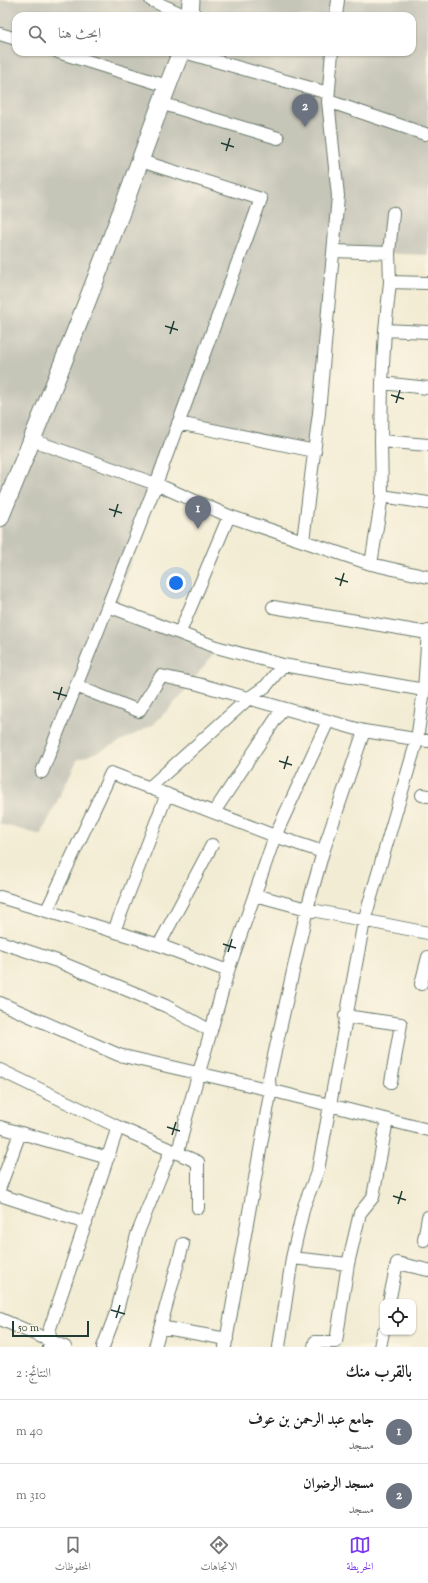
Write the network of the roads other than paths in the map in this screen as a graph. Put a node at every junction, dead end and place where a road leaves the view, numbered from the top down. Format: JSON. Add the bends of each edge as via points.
{"nodes":[{"id":1,"x":151,"y":0,"type":"edge"},
{"id":2,"x":191,"y":0,"type":"edge"},
{"id":3,"x":338,"y":0,"type":"edge"},
{"id":4,"x":177,"y":12,"type":"edge"},
{"id":5,"x":190,"y":12,"type":"edge"},
{"id":6,"x":336,"y":12,"type":"edge"},
{"id":7,"x":0,"y":35,"type":"edge"},
{"id":8,"x":12,"y":38,"type":"edge"},
{"id":9,"x":71,"y":56,"type":"edge"},
{"id":10,"x":180,"y":56,"type":"edge"},
{"id":11,"x":195,"y":56,"type":"edge"},
{"id":12,"x":332,"y":56,"type":"edge"},
{"id":13,"x":167,"y":86,"type":"junction"},
{"id":14,"x":328,"y":97,"type":"junction"},
{"id":15,"x":160,"y":103,"type":"junction"},
{"id":16,"x":425,"y":134,"type":"dead end"},
{"id":17,"x":278,"y":138,"type":"dead end"},
{"id":18,"x":141,"y":161,"type":"junction"},
{"id":19,"x":393,"y":212,"type":"dead end"},
{"id":20,"x":334,"y":251,"type":"junction"},
{"id":21,"x":389,"y":253,"type":"junction"},
{"id":22,"x":390,"y":282,"type":"junction"},
{"id":23,"x":428,"y":284,"type":"edge"},
{"id":24,"x":385,"y":330,"type":"junction"},
{"id":25,"x":428,"y":332,"type":"edge"},
{"id":26,"x":382,"y":383,"type":"junction"},
{"id":27,"x":428,"y":388,"type":"edge"},
{"id":28,"x":178,"y":423,"type":"junction"},
{"id":29,"x":32,"y":440,"type":"junction"},
{"id":30,"x":381,"y":441,"type":"junction"},
{"id":31,"x":428,"y":445,"type":"edge"},
{"id":32,"x":315,"y":451,"type":"junction"},
{"id":33,"x":156,"y":484,"type":"junction"},
{"id":34,"x":382,"y":496,"type":"junction"},
{"id":35,"x":428,"y":503,"type":"edge"},
{"id":36,"x":228,"y":516,"type":"junction"},
{"id":37,"x":0,"y":518,"type":"edge"},
{"id":38,"x":304,"y":542,"type":"junction"},
{"id":39,"x":371,"y":564,"type":"junction"},
{"id":40,"x":428,"y":577,"type":"edge"},
{"id":41,"x":108,"y":606,"type":"junction"},
{"id":42,"x":273,"y":607,"type":"dead end"},
{"id":43,"x":180,"y":632,"type":"junction"},
{"id":44,"x":428,"y":632,"type":"edge"},
{"id":45,"x":283,"y":665,"type":"junction"},
{"id":46,"x":76,"y":686,"type":"junction"},
{"id":47,"x":424,"y":690,"type":"junction"},
{"id":48,"x":248,"y":698,"type":"junction"},
{"id":49,"x":283,"y":708,"type":"junction"},
{"id":50,"x":328,"y":721,"type":"junction"},
{"id":51,"x":364,"y":731,"type":"junction"},
{"id":52,"x":422,"y":741,"type":"edge"},
{"id":53,"x":42,"y":772,"type":"dead end"},
{"id":54,"x":150,"y":788,"type":"junction"},
{"id":55,"x":167,"y":794,"type":"junction"},
{"id":56,"x":214,"y":812,"type":"junction"},
{"id":57,"x":275,"y":836,"type":"junction"},
{"id":58,"x":212,"y":845,"type":"dead end"},
{"id":59,"x":323,"y":852,"type":"junction"},
{"id":60,"x":255,"y":895,"type":"junction"},
{"id":61,"x":0,"y":897,"type":"edge"},
{"id":62,"x":307,"y":909,"type":"junction"},
{"id":63,"x":47,"y":910,"type":"junction"},
{"id":64,"x":364,"y":921,"type":"junction"},
{"id":65,"x":114,"y":931,"type":"junction"},
{"id":66,"x":428,"y":933,"type":"edge"},
{"id":67,"x":0,"y":942,"type":"edge"},
{"id":68,"x":159,"y":945,"type":"junction"},
{"id":69,"x":428,"y":956,"type":"edge"},
{"id":70,"x":228,"y":971,"type":"junction"},
{"id":71,"x":421,"y":984,"type":"dead end"},
{"id":72,"x":0,"y":1003,"type":"edge"},
{"id":73,"x":345,"y":1016,"type":"junction"},
{"id":74,"x":211,"y":1031,"type":"junction"},
{"id":75,"x":0,"y":1070,"type":"edge"},
{"id":76,"x":199,"y":1073,"type":"junction"},
{"id":77,"x":391,"y":1082,"type":"dead end"},
{"id":78,"x":270,"y":1090,"type":"junction"},
{"id":79,"x":330,"y":1105,"type":"junction"},
{"id":80,"x":387,"y":1120,"type":"junction"},
{"id":81,"x":0,"y":1127,"type":"edge"},
{"id":82,"x":118,"y":1127,"type":"junction"},
{"id":83,"x":428,"y":1130,"type":"edge"},
{"id":84,"x":20,"y":1133,"type":"junction"},
{"id":85,"x":174,"y":1151,"type":"junction"},
{"id":86,"x":108,"y":1158,"type":"junction"},
{"id":87,"x":0,"y":1187,"type":"edge"},
{"id":88,"x":0,"y":1195,"type":"edge"},
{"id":89,"x":198,"y":1208,"type":"dead end"},
{"id":90,"x":428,"y":1217,"type":"edge"},
{"id":91,"x":86,"y":1223,"type":"junction"},
{"id":92,"x":424,"y":1240,"type":"dead end"},
{"id":93,"x":183,"y":1244,"type":"dead end"},
{"id":94,"x":292,"y":1258,"type":"junction"},
{"id":95,"x":348,"y":1264,"type":"junction"},
{"id":96,"x":428,"y":1270,"type":"edge"},
{"id":97,"x":390,"y":1299,"type":"edge"},
{"id":98,"x":0,"y":1319,"type":"edge"},
{"id":99,"x":160,"y":1327,"type":"junction"},
{"id":100,"x":382,"y":1335,"type":"edge"},
{"id":101,"x":226,"y":1343,"type":"edge"},
{"id":102,"x":50,"y":1344,"type":"edge"},
{"id":103,"x":65,"y":1347,"type":"edge"},
{"id":104,"x":103,"y":1347,"type":"edge"},
{"id":105,"x":155,"y":1347,"type":"edge"},
{"id":106,"x":279,"y":1347,"type":"edge"},
{"id":107,"x":314,"y":1347,"type":"edge"},
{"id":108,"x":380,"y":1347,"type":"edge"}],
"edges":[{"from":1,"to":4,"type":"street"},
{"from":2,"to":5,"type":"street"},
{"from":3,"to":6,"type":"street"},
{"from":7,"to":8,"type":"street"},
{"from":9,"to":13,"type":"street"},
{"from":10,"to":13,"type":"street"},
{"from":11,"to":14,"type":"street"},
{"from":12,"to":14,"type":"street"},
{"from":13,"to":15,"type":"street"},
{"from":14,"to":16,"type":"street"},
{"from":14,"to":20,"type":"street","via":[[338,196]]},
{"from":15,"to":17,"type":"street"},
{"from":15,"to":18,"type":"street"},
{"from":18,"to":28,"type":"street","via":[[261,199]]},
{"from":18,"to":29,"type":"street"},
{"from":19,"to":21,"type":"street"},
{"from":20,"to":21,"type":"street"},
{"from":20,"to":32,"type":"street"},
{"from":21,"to":22,"type":"street"},
{"from":22,"to":23,"type":"street"},
{"from":22,"to":24,"type":"street"},
{"from":24,"to":25,"type":"street"},
{"from":24,"to":26,"type":"street"},
{"from":26,"to":27,"type":"street"},
{"from":26,"to":30,"type":"street"},
{"from":28,"to":32,"type":"street"},
{"from":28,"to":33,"type":"street"},
{"from":29,"to":33,"type":"street"},
{"from":29,"to":37,"type":"street"},
{"from":30,"to":31,"type":"street"},
{"from":30,"to":34,"type":"street"},
{"from":32,"to":38,"type":"street"},
{"from":33,"to":36,"type":"street"},
{"from":33,"to":41,"type":"street"},
{"from":34,"to":35,"type":"street"},
{"from":34,"to":39,"type":"street"},
{"from":36,"to":38,"type":"street"},
{"from":36,"to":43,"type":"street"},
{"from":38,"to":39,"type":"street"},
{"from":39,"to":40,"type":"street"},
{"from":41,"to":43,"type":"street"},
{"from":41,"to":46,"type":"street"},
{"from":42,"to":44,"type":"street"},
{"from":43,"to":45,"type":"street","via":[[216,647]]},
{"from":44,"to":47,"type":"street"},
{"from":45,"to":47,"type":"street"},
{"from":45,"to":48,"type":"street","via":[[266,686]]},
{"from":46,"to":48,"type":"street","via":[[139,711],[161,676]]},
{"from":46,"to":53,"type":"street"},
{"from":47,"to":52,"type":"street"},
{"from":48,"to":49,"type":"street"},
{"from":48,"to":54,"type":"street"},
{"from":49,"to":50,"type":"street"},
{"from":49,"to":56,"type":"street"},
{"from":50,"to":51,"type":"street"},
{"from":50,"to":57,"type":"street"},
{"from":51,"to":52,"type":"street"},
{"from":51,"to":59,"type":"street"},
{"from":52,"to":64,"type":"street"},
{"from":54,"to":55,"type":"street"},
{"from":54,"to":63,"type":"street","via":[[111,773]]},
{"from":55,"to":56,"type":"street"},
{"from":55,"to":65,"type":"street"},
{"from":56,"to":57,"type":"street"},
{"from":57,"to":59,"type":"street"},
{"from":57,"to":60,"type":"street"},
{"from":58,"to":68,"type":"street"},
{"from":59,"to":62,"type":"street"},
{"from":60,"to":62,"type":"street"},
{"from":60,"to":70,"type":"street"},
{"from":61,"to":63,"type":"street"},
{"from":62,"to":64,"type":"street"},
{"from":62,"to":78,"type":"street","via":[[269,1078]]},
{"from":63,"to":65,"type":"street"},
{"from":64,"to":66,"type":"street"},
{"from":64,"to":73,"type":"street"},
{"from":65,"to":68,"type":"street"},
{"from":67,"to":74,"type":"street","via":[[57,961],[166,1006]]},
{"from":68,"to":70,"type":"street"},
{"from":69,"to":71,"type":"street"},
{"from":70,"to":74,"type":"street"},
{"from":72,"to":76,"type":"street","via":[[119,1055]]},
{"from":73,"to":77,"type":"street","via":[[401,1024]]},
{"from":73,"to":79,"type":"street"},
{"from":74,"to":76,"type":"street"},
{"from":75,"to":82,"type":"street"},
{"from":76,"to":78,"type":"street"},
{"from":76,"to":85,"type":"street"},
{"from":78,"to":79,"type":"street"},
{"from":78,"to":101,"type":"street"},
{"from":79,"to":80,"type":"street"},
{"from":79,"to":94,"type":"street","via":[[318,1170],[304,1206]]},
{"from":80,"to":83,"type":"street"},
{"from":80,"to":95,"type":"street","via":[[373,1197],[360,1213]]},
{"from":81,"to":84,"type":"street"},
{"from":82,"to":85,"type":"street"},
{"from":82,"to":86,"type":"street"},
{"from":84,"to":86,"type":"street"},
{"from":84,"to":87,"type":"street"},
{"from":85,"to":89,"type":"street","via":[[198,1162]]},
{"from":85,"to":104,"type":"street","via":[[137,1235],[117,1310]]},
{"from":86,"to":91,"type":"street"},
{"from":88,"to":91,"type":"street"},
{"from":90,"to":92,"type":"street"},
{"from":91,"to":102,"type":"street","via":[[49,1331]]},
{"from":93,"to":99,"type":"street"},
{"from":94,"to":95,"type":"street"},
{"from":94,"to":106,"type":"street"},
{"from":95,"to":107,"type":"street","via":[[336,1342],[315,1342]]},
{"from":96,"to":97,"type":"street","via":[[397,1263]]},
{"from":98,"to":102,"type":"street"},
{"from":99,"to":101,"type":"street"},
{"from":99,"to":105,"type":"street"},
{"from":100,"to":108,"type":"street"},
{"from":102,"to":103,"type":"street"}]}
